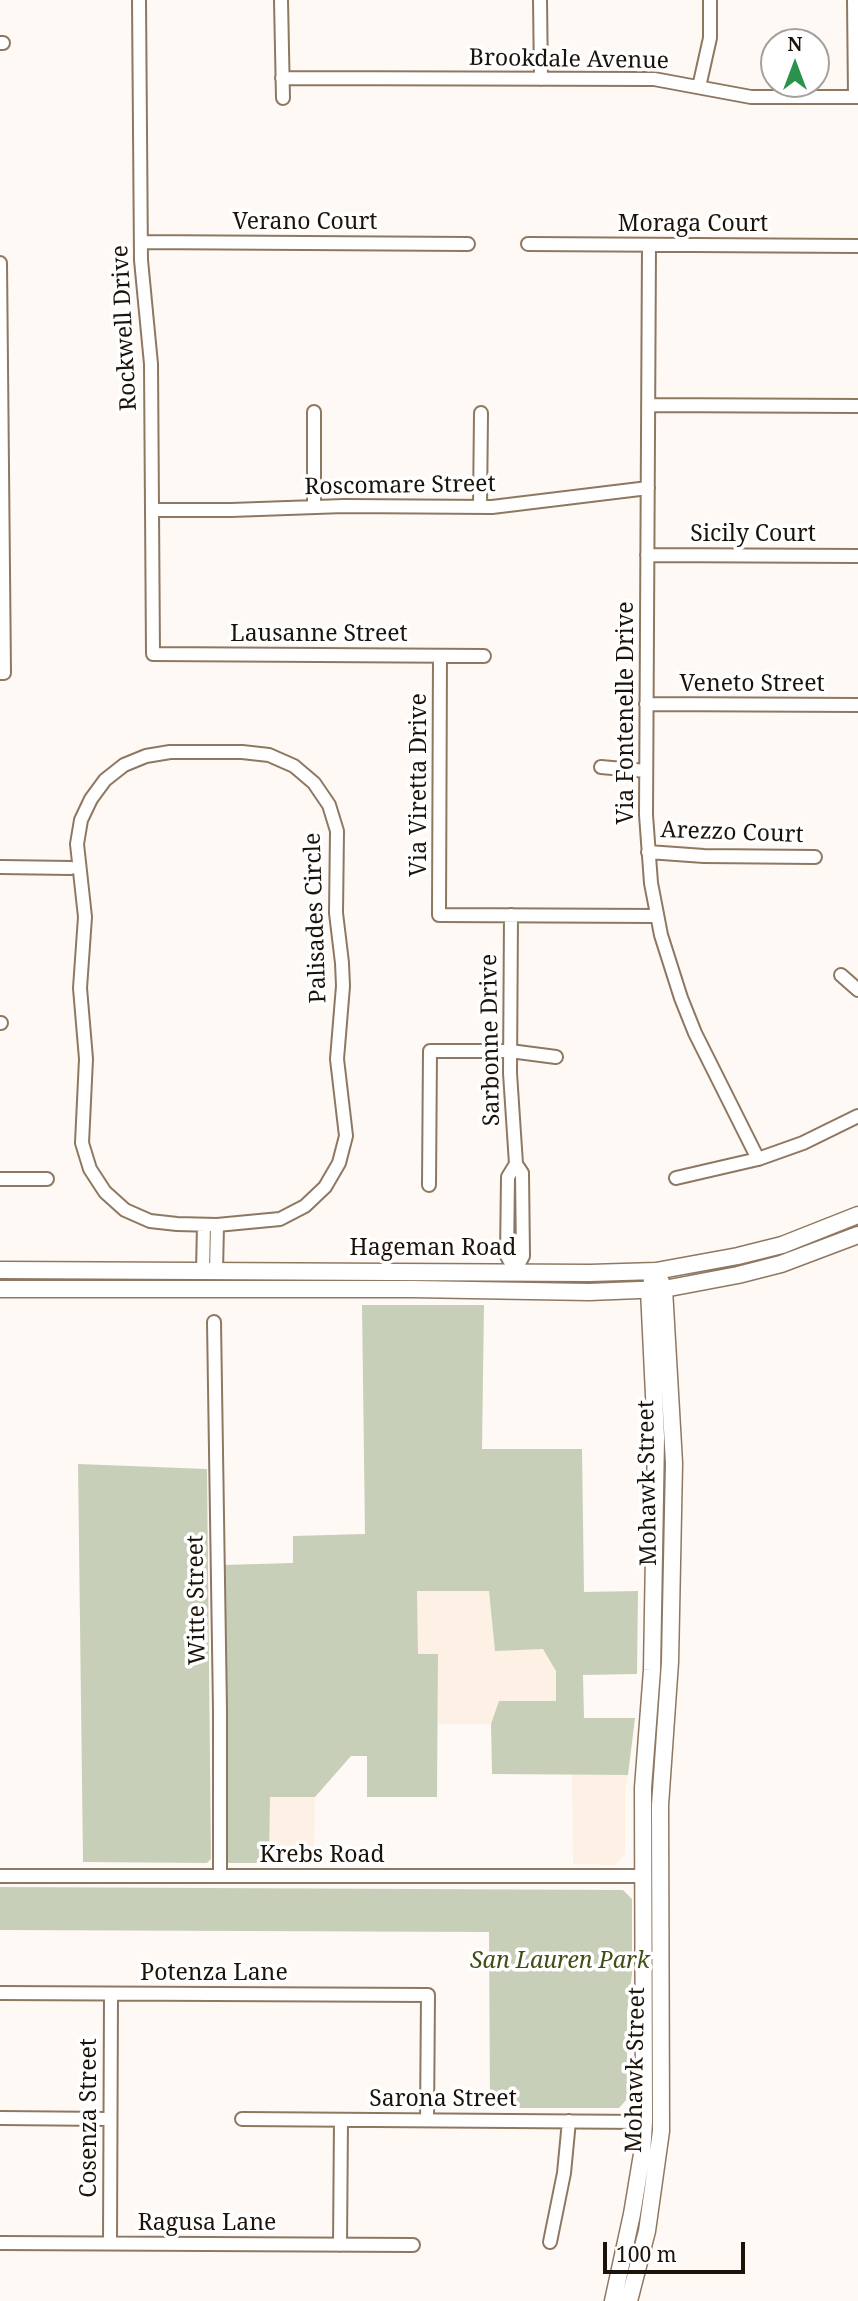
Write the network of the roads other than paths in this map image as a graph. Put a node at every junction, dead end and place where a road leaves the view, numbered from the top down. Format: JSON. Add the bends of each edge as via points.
{"nodes":[{"id":1,"x":139,"y":0,"type":"edge"},
{"id":2,"x":281,"y":0,"type":"edge"},
{"id":3,"x":540,"y":0,"type":"edge"},
{"id":4,"x":710,"y":0,"type":"edge"},
{"id":5,"x":854,"y":0,"type":"edge"},
{"id":6,"x":282,"y":78,"type":"junction"},
{"id":7,"x":541,"y":79,"type":"junction"},
{"id":8,"x":699,"y":87,"type":"junction"},
{"id":9,"x":857,"y":97,"type":"edge"},
{"id":10,"x":283,"y":98,"type":"dead end"},
{"id":11,"x":141,"y":242,"type":"junction"},
{"id":12,"x":468,"y":244,"type":"dead end"},
{"id":13,"x":528,"y":244,"type":"dead end"},
{"id":14,"x":649,"y":245,"type":"junction"},
{"id":15,"x":858,"y":246,"type":"edge"},
{"id":16,"x":0,"y":262,"type":"edge"},
{"id":17,"x":0,"y":370,"type":"edge"},
{"id":18,"x":648,"y":405,"type":"junction"},
{"id":19,"x":858,"y":406,"type":"edge"},
{"id":20,"x":314,"y":412,"type":"dead end"},
{"id":21,"x":481,"y":413,"type":"dead end"},
{"id":22,"x":648,"y":488,"type":"junction"},
{"id":23,"x":314,"y":507,"type":"junction"},
{"id":24,"x":480,"y":507,"type":"junction"},
{"id":25,"x":152,"y":510,"type":"junction"},
{"id":26,"x":647,"y":555,"type":"junction"},
{"id":27,"x":858,"y":556,"type":"edge"},
{"id":28,"x":153,"y":654,"type":"joint"},
{"id":29,"x":440,"y":656,"type":"junction"},
{"id":30,"x":484,"y":656,"type":"dead end"},
{"id":31,"x":2,"y":673,"type":"edge"},
{"id":32,"x":646,"y":704,"type":"junction"},
{"id":33,"x":858,"y":705,"type":"edge"},
{"id":34,"x":601,"y":767,"type":"dead end"},
{"id":35,"x":646,"y":771,"type":"junction"},
{"id":36,"x":648,"y":852,"type":"junction"},
{"id":37,"x":815,"y":857,"type":"dead end"},
{"id":38,"x":0,"y":867,"type":"edge"},
{"id":39,"x":71,"y":868,"type":"dead end"},
{"id":40,"x":511,"y":915,"type":"junction"},
{"id":41,"x":657,"y":916,"type":"junction"},
{"id":42,"x":841,"y":975,"type":"dead end"},
{"id":43,"x":858,"y":990,"type":"edge"},
{"id":44,"x":510,"y":1051,"type":"junction"},
{"id":45,"x":556,"y":1057,"type":"dead end"},
{"id":46,"x":858,"y":1116,"type":"edge"},
{"id":47,"x":758,"y":1159,"type":"junction"},
{"id":48,"x":0,"y":1178,"type":"edge"},
{"id":49,"x":676,"y":1178,"type":"dead end"},
{"id":50,"x":47,"y":1179,"type":"dead end"},
{"id":51,"x":429,"y":1185,"type":"dead end"},
{"id":52,"x":858,"y":1216,"type":"edge"},
{"id":53,"x":211,"y":1225,"type":"junction"},
{"id":54,"x":858,"y":1235,"type":"edge"},
{"id":55,"x":204,"y":1242,"type":"junction"},
{"id":56,"x":217,"y":1242,"type":"junction"},
{"id":57,"x":0,"y":1270,"type":"edge"},
{"id":58,"x":210,"y":1271,"type":"junction"},
{"id":59,"x":515,"y":1271,"type":"junction"},
{"id":60,"x":656,"y":1271,"type":"junction"},
{"id":61,"x":0,"y":1289,"type":"edge"},
{"id":62,"x":411,"y":1289,"type":"junction"},
{"id":63,"x":656,"y":1289,"type":"junction"},
{"id":64,"x":115,"y":1290,"type":"junction"},
{"id":65,"x":214,"y":1322,"type":"dead end"},
{"id":66,"x":0,"y":1876,"type":"edge"},
{"id":67,"x":220,"y":1876,"type":"junction"},
{"id":68,"x":645,"y":1876,"type":"junction"},
{"id":69,"x":0,"y":1993,"type":"edge"},
{"id":70,"x":111,"y":1994,"type":"junction"},
{"id":71,"x":660,"y":2017,"type":"junction"},
{"id":72,"x":0,"y":2118,"type":"edge"},
{"id":73,"x":110,"y":2119,"type":"junction"},
{"id":74,"x":242,"y":2119,"type":"dead end"},
{"id":75,"x":341,"y":2120,"type":"junction"},
{"id":76,"x":428,"y":2120,"type":"junction"},
{"id":77,"x":569,"y":2121,"type":"junction"},
{"id":78,"x":644,"y":2122,"type":"junction"},
{"id":79,"x":645,"y":2241,"type":"junction"},
{"id":80,"x":550,"y":2242,"type":"dead end"},
{"id":81,"x":0,"y":2243,"type":"edge"},
{"id":82,"x":110,"y":2244,"type":"junction"},
{"id":83,"x":340,"y":2245,"type":"junction"},
{"id":84,"x":413,"y":2245,"type":"dead end"},
{"id":85,"x":613,"y":2301,"type":"edge"},
{"id":86,"x":629,"y":2301,"type":"edge"}],
"edges":[{"from":1,"to":11,"type":"street","name":"Rockwell Drive"},
{"from":2,"to":6,"type":"street"},
{"from":3,"to":7,"type":"street"},
{"from":4,"to":8,"type":"street","via":[[710,38]]},
{"from":5,"to":9,"type":"street"},
{"from":6,"to":7,"type":"street","name":"Brookdale Avenue"},
{"from":6,"to":10,"type":"street"},
{"from":7,"to":8,"type":"street","name":"Brookdale Avenue","via":[[654,79]]},
{"from":8,"to":9,"type":"street","name":"Brookdale Avenue","via":[[751,97]]},
{"from":11,"to":12,"type":"street","name":"Verano Court"},
{"from":11,"to":25,"type":"street","name":"Rockwell Drive","via":[[150,364]]},
{"from":13,"to":14,"type":"street","name":"Moraga Court"},
{"from":14,"to":15,"type":"street","name":"Moraga Court"},
{"from":14,"to":18,"type":"street","name":"Via Fontenelle Drive"},
{"from":16,"to":17,"type":"street"},
{"from":17,"to":31,"type":"street"},
{"from":18,"to":19,"type":"street"},
{"from":18,"to":22,"type":"street","name":"Via Fontenelle Drive"},
{"from":20,"to":23,"type":"street"},
{"from":21,"to":24,"type":"street"},
{"from":22,"to":24,"type":"street","name":"Roscomare Street"},
{"from":22,"to":26,"type":"street","name":"Via Fontenelle Drive"},
{"from":23,"to":24,"type":"street","name":"Roscomare Street"},
{"from":23,"to":25,"type":"street","name":"Roscomare Street"},
{"from":25,"to":28,"type":"street","name":"Rockwell Drive"},
{"from":26,"to":27,"type":"street","name":"Sicily Court"},
{"from":26,"to":32,"type":"street","name":"Via Fontenelle Drive"},
{"from":28,"to":29,"type":"street","name":"Lausanne Street"},
{"from":29,"to":30,"type":"street","name":"Lausanne Street"},
{"from":29,"to":40,"type":"street","name":"Via Viretta Drive","via":[[439,915]]},
{"from":32,"to":33,"type":"street","name":"Veneto Street"},
{"from":32,"to":35,"type":"street","name":"Via Fontenelle Drive"},
{"from":34,"to":35,"type":"street"},
{"from":35,"to":36,"type":"street","name":"Via Fontenelle Drive"},
{"from":36,"to":37,"type":"street","name":"Arezzo Court"},
{"from":36,"to":41,"type":"street","name":"Via Fontenelle Drive"},
{"from":38,"to":39,"type":"street"},
{"from":40,"to":41,"type":"street"},
{"from":40,"to":44,"type":"street","name":"Sarbonne Drive"},
{"from":41,"to":47,"type":"street","name":"Via Fontenelle Drive","via":[[695,1033]]},
{"from":42,"to":43,"type":"street"},
{"from":44,"to":45,"type":"street"},
{"from":44,"to":51,"type":"street","via":[[430,1051]]},
{"from":44,"to":59,"type":"street","name":"Sarbonne Drive","via":[[516,1164],[508,1177],[507,1256]]},
{"from":46,"to":47,"type":"street"},
{"from":47,"to":49,"type":"street"},
{"from":48,"to":50,"type":"street"},
{"from":52,"to":60,"type":"main road","name":"Hageman Road","via":[[771,1248]]},
{"from":53,"to":53,"type":"street","name":"Palisades Circle","via":[[150,1221],[125,1210],[104,1192],[82,1143],[86,1059],[80,988],[85,917],[77,844],[81,820],[105,780],[124,765],[170,752],[243,752],[269,755],[293,766],[314,783],[329,805],[337,831],[336,912],[343,986],[337,1059],[346,1136],[339,1163],[326,1187],[305,1206],[280,1219]]},
{"from":53,"to":55,"type":"street"},
{"from":53,"to":56,"type":"street"},
{"from":54,"to":63,"type":"main road","name":"Hageman Road","via":[[738,1276]]},
{"from":55,"to":56,"type":"street"},
{"from":55,"to":58,"type":"street"},
{"from":56,"to":58,"type":"street"},
{"from":57,"to":58,"type":"main road","name":"Hageman Road"},
{"from":58,"to":59,"type":"main road","name":"Hageman Road"},
{"from":58,"to":64,"type":"main road","via":[[197,1280],[130,1280]]},
{"from":59,"to":60,"type":"main road","name":"Hageman Road"},
{"from":59,"to":62,"type":"main road","via":[[508,1280],[443,1281]]},
{"from":60,"to":63,"type":"main road","name":"Mohawk Street"},
{"from":61,"to":64,"type":"main road","name":"Hageman Road"},
{"from":62,"to":63,"type":"main road","name":"Hageman Road"},
{"from":62,"to":64,"type":"main road","name":"Hageman Road"},
{"from":63,"to":68,"type":"main road","name":"Mohawk Street","via":[[652,1670],[643,1788]]},
{"from":63,"to":71,"type":"main road","name":"Mohawk Street","via":[[674,1463],[670,1662],[660,1805]]},
{"from":65,"to":67,"type":"street","name":"Witte Street"},
{"from":66,"to":67,"type":"street","name":"Krebs Road"},
{"from":67,"to":68,"type":"street","name":"Krebs Road"},
{"from":68,"to":71,"type":"main road","via":[[653,1893],[653,1980]]},
{"from":68,"to":78,"type":"main road"},
{"from":69,"to":70,"type":"street","name":"Potenza Lane"},
{"from":70,"to":73,"type":"street","name":"Cosenza Street"},
{"from":70,"to":76,"type":"street","name":"Potenza Lane","via":[[428,1995]]},
{"from":71,"to":79,"type":"main road","name":"Mohawk Street","via":[[661,2131]]},
{"from":72,"to":73,"type":"street"},
{"from":73,"to":82,"type":"street","name":"Cosenza Street"},
{"from":74,"to":75,"type":"street","name":"Sarona Street"},
{"from":75,"to":76,"type":"street","name":"Sarona Street"},
{"from":75,"to":83,"type":"street"},
{"from":76,"to":77,"type":"street","name":"Sarona Street"},
{"from":77,"to":78,"type":"street","name":"Sarona Street"},
{"from":77,"to":80,"type":"street"},
{"from":78,"to":79,"type":"main road","via":[[652,2141],[644,2205]]},
{"from":78,"to":85,"type":"main road","via":[[632,2214]]},
{"from":79,"to":86,"type":"main road","name":"Mohawk Street"},
{"from":81,"to":82,"type":"street","name":"Ragusa Lane"},
{"from":82,"to":83,"type":"street","name":"Ragusa Lane"},
{"from":83,"to":84,"type":"street","name":"Ragusa Lane"}]}
